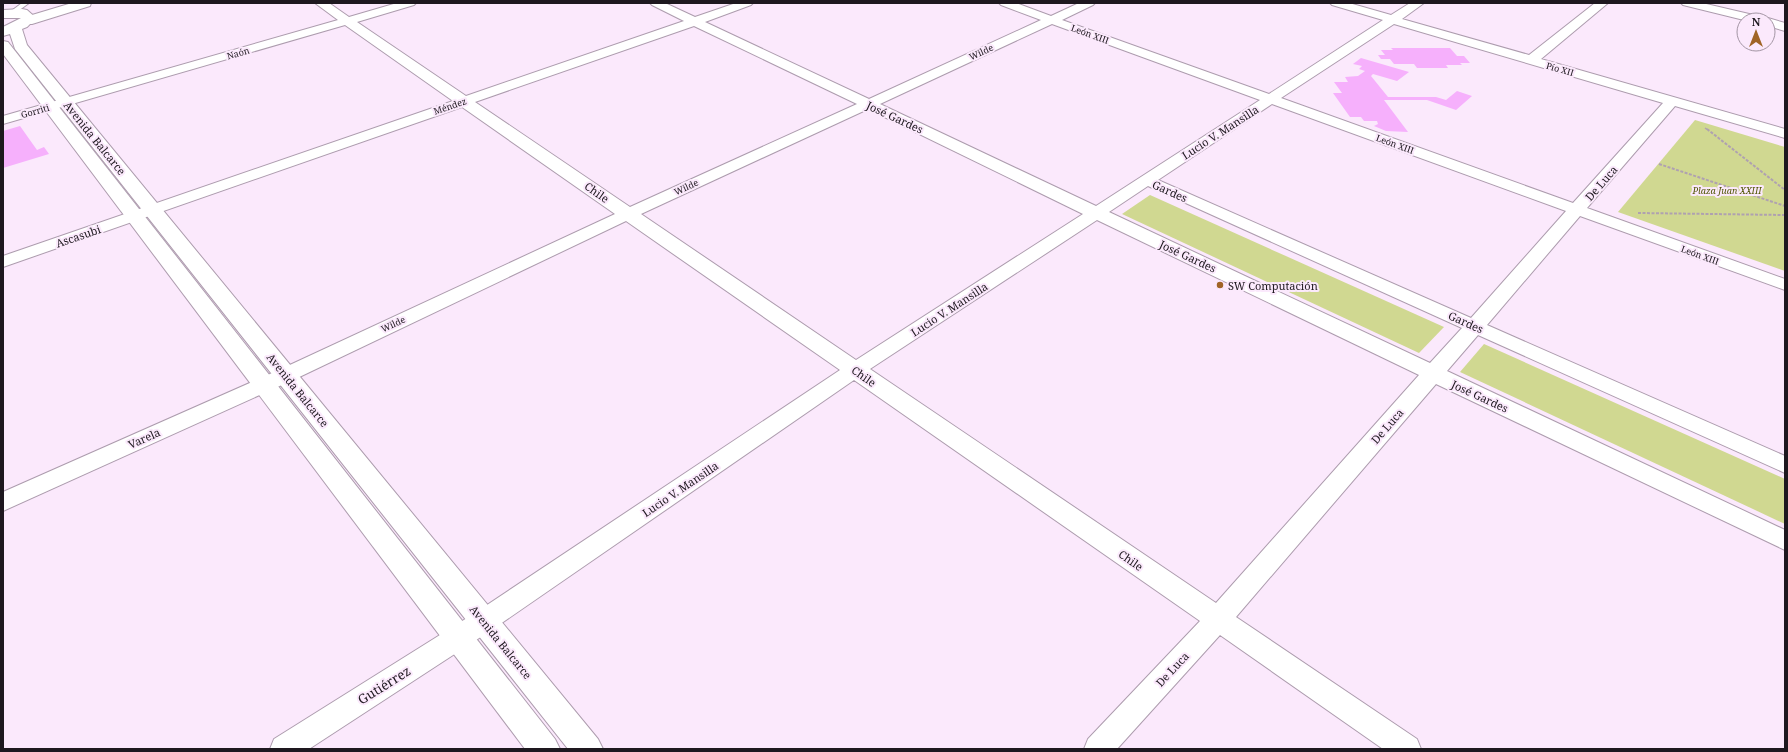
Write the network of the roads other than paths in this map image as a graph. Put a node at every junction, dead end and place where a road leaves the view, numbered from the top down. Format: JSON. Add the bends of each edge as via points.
{"nodes":[{"id":1,"x":72,"y":3,"type":"edge"},
{"id":2,"x":85,"y":3,"type":"edge"},
{"id":3,"x":321,"y":3,"type":"edge"},
{"id":4,"x":410,"y":3,"type":"edge"},
{"id":5,"x":656,"y":3,"type":"edge"},
{"id":6,"x":747,"y":3,"type":"edge"},
{"id":7,"x":1005,"y":3,"type":"edge"},
{"id":8,"x":1089,"y":3,"type":"edge"},
{"id":9,"x":1336,"y":3,"type":"edge"},
{"id":10,"x":1418,"y":3,"type":"edge"},
{"id":11,"x":1602,"y":3,"type":"edge"},
{"id":12,"x":1687,"y":3,"type":"edge"},
{"id":13,"x":1736,"y":15,"type":"edge"},
{"id":14,"x":12,"y":19,"type":"edge"},
{"id":15,"x":1052,"y":20,"type":"junction"},
{"id":16,"x":1393,"y":20,"type":"junction"},
{"id":17,"x":347,"y":21,"type":"junction"},
{"id":18,"x":694,"y":21,"type":"junction"},
{"id":19,"x":1531,"y":60,"type":"junction"},
{"id":20,"x":1271,"y":99,"type":"junction"},
{"id":21,"x":464,"y":101,"type":"junction"},
{"id":22,"x":1672,"y":101,"type":"junction"},
{"id":23,"x":868,"y":104,"type":"junction"},
{"id":24,"x":58,"y":105,"type":"junction"},
{"id":25,"x":3,"y":120,"type":"edge"},
{"id":26,"x":1784,"y":132,"type":"edge"},
{"id":27,"x":1146,"y":180,"type":"junction"},
{"id":28,"x":1577,"y":210,"type":"junction"},
{"id":29,"x":144,"y":213,"type":"junction"},
{"id":30,"x":1096,"y":213,"type":"junction"},
{"id":31,"x":628,"y":214,"type":"junction"},
{"id":32,"x":3,"y":262,"type":"edge"},
{"id":33,"x":1785,"y":286,"type":"edge"},
{"id":34,"x":1474,"y":326,"type":"junction"},
{"id":35,"x":855,"y":370,"type":"junction"},
{"id":36,"x":1433,"y":373,"type":"junction"},
{"id":37,"x":286,"y":375,"type":"junction"},
{"id":38,"x":264,"y":385,"type":"junction"},
{"id":39,"x":1785,"y":465,"type":"edge"},
{"id":40,"x":3,"y":502,"type":"edge"},
{"id":41,"x":1785,"y":540,"type":"edge"},
{"id":42,"x":1218,"y":619,"type":"junction"},
{"id":43,"x":484,"y":621,"type":"junction"},
{"id":44,"x":458,"y":638,"type":"junction"},
{"id":45,"x":284,"y":749,"type":"edge"},
{"id":46,"x":544,"y":749,"type":"edge"},
{"id":47,"x":587,"y":749,"type":"edge"},
{"id":48,"x":1098,"y":749,"type":"edge"},
{"id":49,"x":1407,"y":749,"type":"edge"}],
"edges":[{"from":1,"to":14,"type":"main road"},
{"from":2,"to":14,"type":"main road"},
{"from":3,"to":17,"type":"street","name":"Chile"},
{"from":4,"to":17,"type":"street","name":"Naón"},
{"from":5,"to":18,"type":"street","name":"José Gardes"},
{"from":6,"to":18,"type":"street","name":"Méndez"},
{"from":7,"to":15,"type":"street","name":"León XIII"},
{"from":8,"to":15,"type":"street","name":"Wilde"},
{"from":9,"to":16,"type":"street","name":"Pío XII"},
{"from":10,"to":16,"type":"street","name":"Lucio V. Mansilla"},
{"from":11,"to":19,"type":"street"},
{"from":12,"to":13,"type":"street"},
{"from":14,"to":24,"type":"main road","name":"Avenida Balcarce"},
{"from":15,"to":20,"type":"street","name":"León XIII"},
{"from":15,"to":23,"type":"street","name":"Wilde"},
{"from":16,"to":19,"type":"street","name":"Pío XII"},
{"from":16,"to":20,"type":"street","name":"Lucio V. Mansilla"},
{"from":17,"to":21,"type":"street","name":"Chile"},
{"from":17,"to":24,"type":"street","name":"Naón"},
{"from":18,"to":21,"type":"street","name":"Méndez"},
{"from":18,"to":23,"type":"street","name":"José Gardes"},
{"from":19,"to":22,"type":"street","name":"Pío XII"},
{"from":20,"to":27,"type":"street","name":"Lucio V. Mansilla"},
{"from":20,"to":28,"type":"street","name":"León XIII"},
{"from":21,"to":29,"type":"street","name":"Méndez"},
{"from":21,"to":31,"type":"street","name":"Chile"},
{"from":22,"to":26,"type":"street","name":"Pío XII"},
{"from":22,"to":28,"type":"street","name":"De Luca"},
{"from":23,"to":30,"type":"street","name":"José Gardes"},
{"from":23,"to":31,"type":"street","name":"Wilde"},
{"from":24,"to":25,"type":"street","name":"Gorriti"},
{"from":24,"to":29,"type":"main road","name":"Avenida Balcarce"},
{"from":27,"to":30,"type":"street","name":"Lucio V. Mansilla"},
{"from":27,"to":34,"type":"street","name":"Gardes"},
{"from":28,"to":33,"type":"street","name":"León XIII"},
{"from":28,"to":34,"type":"street","name":"De Luca"},
{"from":29,"to":32,"type":"street","name":"Ascasubi"},
{"from":29,"to":37,"type":"main road","name":"Avenida Balcarce"},
{"from":29,"to":38,"type":"main road","name":"Avenida Balcarce"},
{"from":30,"to":35,"type":"street","name":"Lucio V. Mansilla"},
{"from":30,"to":36,"type":"street","name":"José Gardes"},
{"from":31,"to":35,"type":"street","name":"Chile"},
{"from":31,"to":37,"type":"street","name":"Wilde"},
{"from":34,"to":36,"type":"street","name":"De Luca"},
{"from":34,"to":39,"type":"street","name":"Gardes"},
{"from":35,"to":42,"type":"street","name":"Chile"},
{"from":35,"to":43,"type":"street","name":"Lucio V. Mansilla"},
{"from":36,"to":41,"type":"street","name":"José Gardes"},
{"from":36,"to":42,"type":"street","name":"De Luca"},
{"from":37,"to":38,"type":"street","name":"Varela"},
{"from":37,"to":43,"type":"main road","name":"Avenida Balcarce"},
{"from":38,"to":40,"type":"street","name":"Varela"},
{"from":38,"to":44,"type":"main road","name":"Avenida Balcarce"},
{"from":42,"to":48,"type":"street","name":"De Luca"},
{"from":42,"to":49,"type":"street","name":"Chile"},
{"from":43,"to":44,"type":"street","name":"Gutiérrez"},
{"from":43,"to":47,"type":"main road","name":"Avenida Balcarce"},
{"from":44,"to":45,"type":"street","name":"Gutiérrez"},
{"from":44,"to":46,"type":"main road","name":"Avenida Balcarce"}]}
